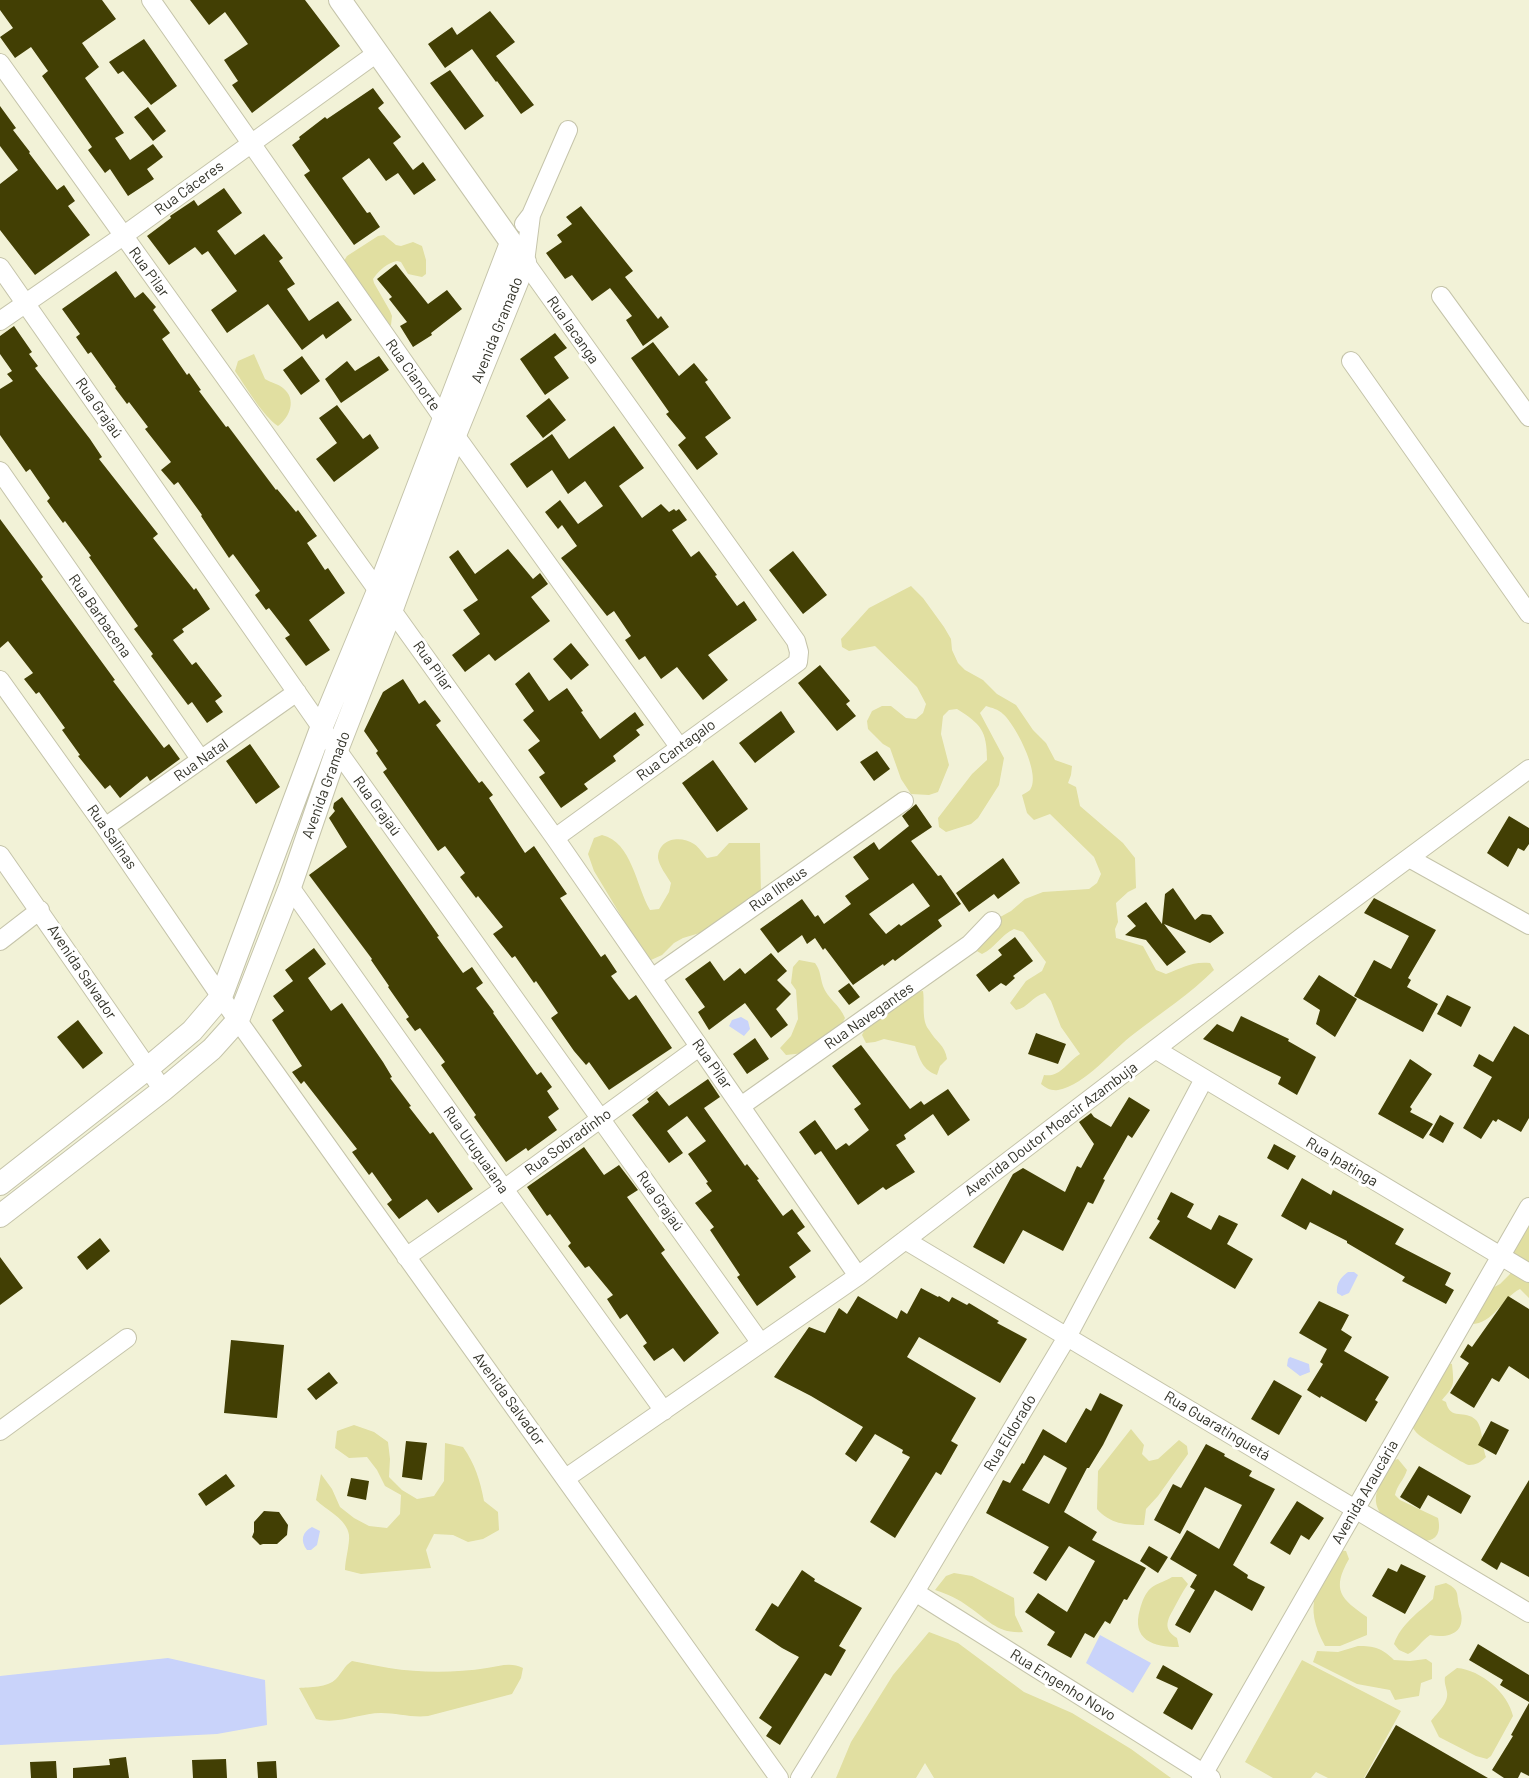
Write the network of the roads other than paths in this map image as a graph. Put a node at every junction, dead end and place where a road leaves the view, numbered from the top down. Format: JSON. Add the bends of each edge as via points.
{"nodes":[{"id":1,"x":151,"y":0,"type":"edge"},
{"id":2,"x":340,"y":0,"type":"edge"},
{"id":3,"x":377,"y":53,"type":"junction"},
{"id":4,"x":0,"y":63,"type":"edge"},
{"id":5,"x":568,"y":130,"type":"dead end"},
{"id":6,"x":251,"y":144,"type":"junction"},
{"id":7,"x":531,"y":215,"type":"junction"},
{"id":8,"x":123,"y":236,"type":"junction"},
{"id":9,"x":511,"y":243,"type":"junction"},
{"id":10,"x":525,"y":262,"type":"junction"},
{"id":11,"x":0,"y":267,"type":"edge"},
{"id":12,"x":1441,"y":296,"type":"dead end"},
{"id":13,"x":26,"y":303,"type":"junction"},
{"id":14,"x":0,"y":321,"type":"edge"},
{"id":15,"x":1351,"y":361,"type":"dead end"},
{"id":16,"x":1529,"y":417,"type":"edge"},
{"id":17,"x":449,"y":427,"type":"junction"},
{"id":18,"x":0,"y":471,"type":"edge"},
{"id":19,"x":378,"y":591,"type":"junction"},
{"id":20,"x":392,"y":609,"type":"junction"},
{"id":21,"x":1529,"y":614,"type":"edge"},
{"id":22,"x":798,"y":662,"type":"joint"},
{"id":23,"x":0,"y":680,"type":"edge"},
{"id":24,"x":297,"y":692,"type":"junction"},
{"id":25,"x":322,"y":726,"type":"junction"},
{"id":26,"x":680,"y":748,"type":"junction"},
{"id":27,"x":337,"y":750,"type":"junction"},
{"id":28,"x":201,"y":760,"type":"junction"},
{"id":29,"x":1529,"y":769,"type":"edge"},
{"id":30,"x":904,"y":801,"type":"dead end"},
{"id":31,"x":105,"y":827,"type":"junction"},
{"id":32,"x":555,"y":838,"type":"junction"},
{"id":33,"x":0,"y":855,"type":"edge"},
{"id":34,"x":1409,"y":858,"type":"junction"},
{"id":35,"x":290,"y":887,"type":"junction"},
{"id":36,"x":40,"y":909,"type":"junction"},
{"id":37,"x":992,"y":921,"type":"dead end"},
{"id":38,"x":1529,"y":925,"type":"edge"},
{"id":39,"x":0,"y":941,"type":"edge"},
{"id":40,"x":652,"y":978,"type":"junction"},
{"id":41,"x":221,"y":997,"type":"junction"},
{"id":42,"x":238,"y":1020,"type":"junction"},
{"id":43,"x":699,"y":1047,"type":"junction"},
{"id":44,"x":1155,"y":1049,"type":"junction"},
{"id":45,"x":148,"y":1068,"type":"junction"},
{"id":46,"x":1204,"y":1079,"type":"junction"},
{"id":47,"x":163,"y":1090,"type":"junction"},
{"id":48,"x":741,"y":1106,"type":"junction"},
{"id":49,"x":601,"y":1119,"type":"junction"},
{"id":50,"x":0,"y":1184,"type":"edge"},
{"id":51,"x":504,"y":1189,"type":"junction"},
{"id":52,"x":1529,"y":1207,"type":"edge"},
{"id":53,"x":0,"y":1216,"type":"edge"},
{"id":54,"x":905,"y":1240,"type":"junction"},
{"id":55,"x":1500,"y":1256,"type":"junction"},
{"id":56,"x":406,"y":1257,"type":"junction"},
{"id":57,"x":1529,"y":1273,"type":"edge"},
{"id":58,"x":858,"y":1276,"type":"junction"},
{"id":59,"x":1067,"y":1337,"type":"junction"},
{"id":60,"x":127,"y":1338,"type":"dead end"},
{"id":61,"x":760,"y":1342,"type":"junction"},
{"id":62,"x":664,"y":1411,"type":"junction"},
{"id":63,"x":0,"y":1431,"type":"edge"},
{"id":64,"x":566,"y":1478,"type":"junction"},
{"id":65,"x":1356,"y":1508,"type":"junction"},
{"id":66,"x":915,"y":1592,"type":"junction"},
{"id":67,"x":1529,"y":1613,"type":"edge"},
{"id":68,"x":1205,"y":1776,"type":"edge"},
{"id":69,"x":779,"y":1778,"type":"edge"},
{"id":70,"x":800,"y":1778,"type":"edge"}],
"edges":[{"from":1,"to":6,"type":"street","name":"Rua Cianorte"},
{"from":2,"to":3,"type":"street","name":"Rua Iacanga"},
{"from":3,"to":6,"type":"street","name":"Rua Cáceres"},
{"from":3,"to":9,"type":"street","name":"Rua Iacanga"},
{"from":4,"to":8,"type":"street","name":"Rua Pilar"},
{"from":5,"to":7,"type":"street"},
{"from":6,"to":8,"type":"street","name":"Rua Cáceres"},
{"from":6,"to":17,"type":"street","name":"Rua Cianorte"},
{"from":7,"to":9,"type":"street"},
{"from":7,"to":10,"type":"street"},
{"from":8,"to":13,"type":"street","name":"Rua Cáceres"},
{"from":8,"to":19,"type":"street","name":"Rua Pilar"},
{"from":9,"to":10,"type":"street","name":"Rua Iacanga"},
{"from":9,"to":17,"type":"street","name":"Avenida Gramado"},
{"from":10,"to":17,"type":"street","name":"Avenida Gramado"},
{"from":10,"to":22,"type":"street","name":"Rua Iacanga","via":[[796,641]]},
{"from":11,"to":13,"type":"street","name":"Rua Grajaú"},
{"from":12,"to":16,"type":"street"},
{"from":13,"to":14,"type":"street","name":"Rua Cáceres"},
{"from":13,"to":24,"type":"street","name":"Rua Grajaú"},
{"from":15,"to":21,"type":"street"},
{"from":17,"to":19,"type":"street","name":"Avenida Gramado"},
{"from":17,"to":20,"type":"street","name":"Avenida Gramado"},
{"from":17,"to":26,"type":"street","name":"Rua Cianorte"},
{"from":18,"to":28,"type":"street","name":"Rua Barbacena"},
{"from":19,"to":20,"type":"street","name":"Rua Pilar"},
{"from":19,"to":25,"type":"street","name":"Avenida Gramado"},
{"from":20,"to":27,"type":"street","name":"Avenida Gramado"},
{"from":20,"to":32,"type":"street","name":"Rua Pilar"},
{"from":22,"to":26,"type":"street","name":"Rua Cantagalo"},
{"from":23,"to":31,"type":"street","name":"Rua Salinas"},
{"from":24,"to":25,"type":"street","name":"Rua Grajaú"},
{"from":24,"to":28,"type":"street","name":"Rua Natal"},
{"from":25,"to":27,"type":"street","name":"Rua Grajaú"},
{"from":25,"to":41,"type":"street","name":"Avenida Gramado"},
{"from":26,"to":32,"type":"street","name":"Rua Cantagalo"},
{"from":27,"to":35,"type":"street","name":"Avenida Gramado"},
{"from":27,"to":49,"type":"street","name":"Rua Grajaú"},
{"from":28,"to":31,"type":"street","name":"Rua Natal"},
{"from":29,"to":34,"type":"street","name":"Avenida Doutor Moacir Azambuja"},
{"from":30,"to":40,"type":"street","name":"Rua Ilheus"},
{"from":31,"to":41,"type":"street","name":"Rua Salinas"},
{"from":32,"to":40,"type":"street","name":"Rua Pilar"},
{"from":33,"to":36,"type":"street","name":"Avenida Salvador"},
{"from":34,"to":38,"type":"street"},
{"from":34,"to":44,"type":"street","name":"Avenida Doutor Moacir Azambuja"},
{"from":35,"to":42,"type":"street","name":"Avenida Gramado"},
{"from":35,"to":51,"type":"street","name":"Rua Uruguaiana"},
{"from":36,"to":39,"type":"street"},
{"from":36,"to":45,"type":"street","name":"Avenida Salvador"},
{"from":37,"to":48,"type":"street","name":"Rua Navegantes","via":[[970,944]]},
{"from":40,"to":43,"type":"street","name":"Rua Pilar"},
{"from":41,"to":42,"type":"street","name":"Rua Salinas"},
{"from":41,"to":45,"type":"street","name":"Avenida Gramado","via":[[192,1031]]},
{"from":42,"to":47,"type":"street","name":"Avenida Gramado","via":[[212,1049]]},
{"from":42,"to":56,"type":"street","name":"Avenida Salvador"},
{"from":43,"to":48,"type":"street","name":"Rua Pilar"},
{"from":43,"to":49,"type":"street","name":"Rua Sobradinho"},
{"from":44,"to":46,"type":"street","name":"Rua Ipatinga"},
{"from":44,"to":54,"type":"street","name":"Avenida Doutor Moacir Azambuja"},
{"from":45,"to":47,"type":"street","name":"Avenida Salvador"},
{"from":45,"to":50,"type":"street","name":"Avenida Gramado"},
{"from":46,"to":55,"type":"street","name":"Rua Ipatinga"},
{"from":46,"to":59,"type":"street","name":"Rua Eldorado"},
{"from":47,"to":53,"type":"street","name":"Avenida Gramado"},
{"from":48,"to":58,"type":"street","name":"Rua Pilar"},
{"from":49,"to":51,"type":"street","name":"Rua Sobradinho"},
{"from":49,"to":61,"type":"street","name":"Rua Grajaú"},
{"from":51,"to":56,"type":"street","name":"Rua Sobradinho"},
{"from":51,"to":62,"type":"street","name":"Rua Uruguaiana"},
{"from":52,"to":55,"type":"street","name":"Avenida Araucária"},
{"from":54,"to":58,"type":"street","name":"Avenida Doutor Moacir Azambuja"},
{"from":54,"to":59,"type":"street","name":"Rua Guaratinguetá"},
{"from":55,"to":57,"type":"street","name":"Rua Ipatinga"},
{"from":55,"to":65,"type":"street","name":"Avenida Araucária"},
{"from":56,"to":64,"type":"street","name":"Avenida Salvador"},
{"from":58,"to":61,"type":"street","name":"Avenida Doutor Moacir Azambuja"},
{"from":59,"to":65,"type":"street","name":"Rua Guaratinguetá"},
{"from":59,"to":66,"type":"street","name":"Rua Eldorado"},
{"from":60,"to":63,"type":"street"},
{"from":61,"to":62,"type":"street","name":"Avenida Doutor Moacir Azambuja"},
{"from":62,"to":64,"type":"street","name":"Avenida Doutor Moacir Azambuja"},
{"from":64,"to":69,"type":"street","name":"Avenida Salvador"},
{"from":65,"to":67,"type":"street","name":"Rua Guaratinguetá"},
{"from":65,"to":68,"type":"street","name":"Avenida Araucária"},
{"from":66,"to":68,"type":"street","name":"Rua Engenho Novo"},
{"from":66,"to":70,"type":"street","name":"Rua Eldorado"}]}
